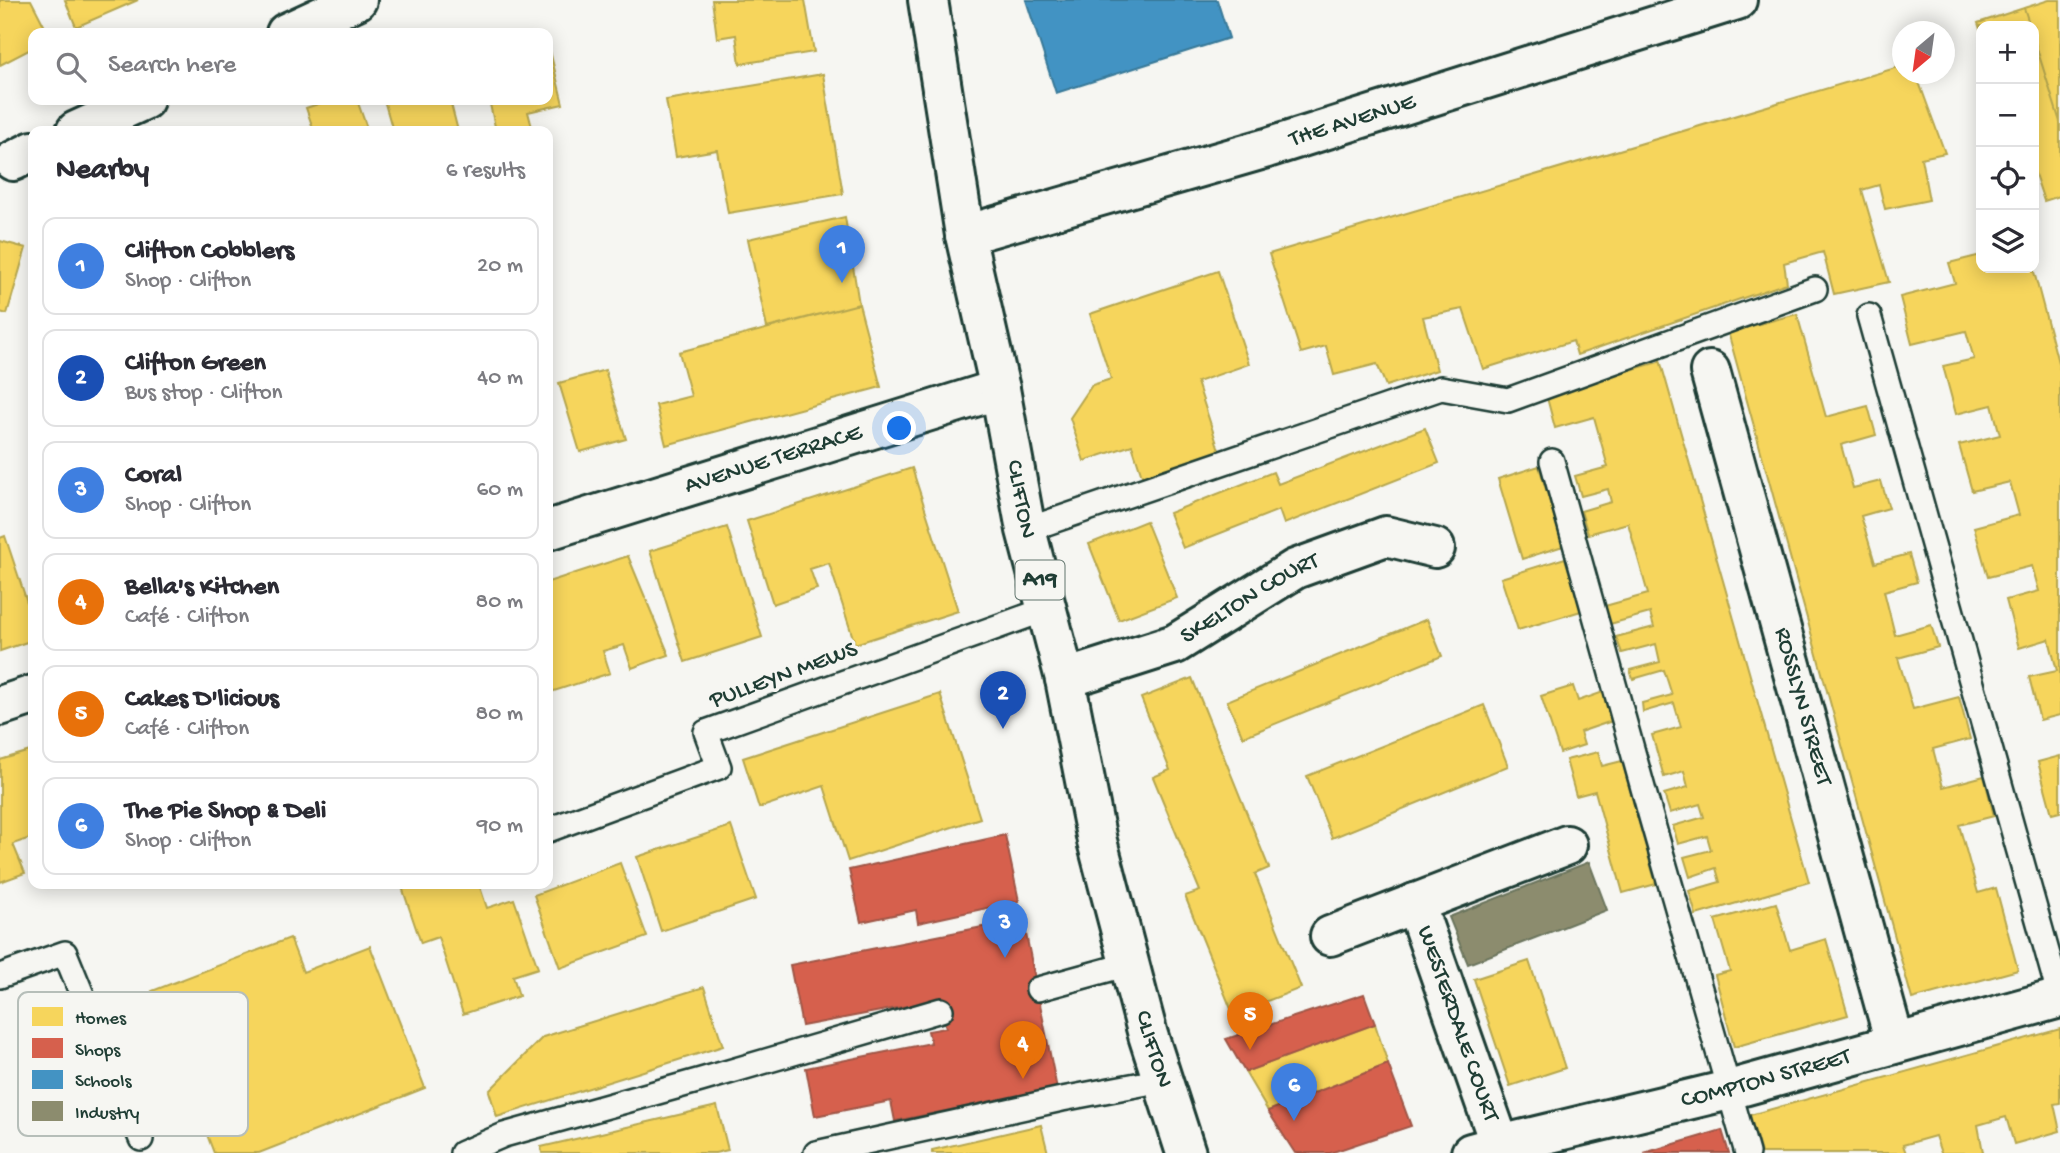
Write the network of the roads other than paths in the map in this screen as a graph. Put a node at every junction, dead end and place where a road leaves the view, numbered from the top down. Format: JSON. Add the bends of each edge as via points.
{"nodes":[{"id":1,"x":357,"y":0,"type":"edge"},
{"id":2,"x":928,"y":0,"type":"edge"},
{"id":3,"x":1737,"y":0,"type":"edge"},
{"id":4,"x":297,"y":28,"type":"edge"},
{"id":5,"x":133,"y":105,"type":"edge"},
{"id":6,"x":87,"y":126,"type":"edge"},
{"id":7,"x":965,"y":235,"type":"junction"},
{"id":8,"x":1815,"y":289,"type":"dead end"},
{"id":9,"x":1869,"y":316,"type":"dead end"},
{"id":10,"x":1710,"y":371,"type":"dead end"},
{"id":11,"x":1000,"y":389,"type":"junction"},
{"id":12,"x":1552,"y":461,"type":"dead end"},
{"id":13,"x":553,"y":528,"type":"edge"},
{"id":14,"x":1027,"y":530,"type":"junction"},
{"id":15,"x":1436,"y":548,"type":"dead end"},
{"id":16,"x":1047,"y":609,"type":"junction"},
{"id":17,"x":1065,"y":679,"type":"junction"},
{"id":18,"x":28,"y":697,"type":"edge"},
{"id":19,"x":0,"y":706,"type":"edge"},
{"id":20,"x":553,"y":828,"type":"edge"},
{"id":21,"x":1567,"y":845,"type":"dead end"},
{"id":22,"x":1415,"y":903,"type":"junction"},
{"id":23,"x":1330,"y":936,"type":"dead end"},
{"id":24,"x":1129,"y":964,"type":"junction"},
{"id":25,"x":0,"y":976,"type":"edge"},
{"id":26,"x":1038,"y":989,"type":"dead end"},
{"id":27,"x":81,"y":992,"type":"edge"},
{"id":28,"x":2060,"y":998,"type":"edge"},
{"id":29,"x":941,"y":1010,"type":"dead end"},
{"id":30,"x":1895,"y":1043,"type":"junction"},
{"id":31,"x":1163,"y":1080,"type":"junction"},
{"id":32,"x":1729,"y":1090,"type":"junction"},
{"id":33,"x":140,"y":1136,"type":"edge"},
{"id":34,"x":141,"y":1139,"type":"dead end"},
{"id":35,"x":897,"y":1144,"type":"edge"},
{"id":36,"x":1485,"y":1149,"type":"edge"},
{"id":37,"x":462,"y":1153,"type":"edge"},
{"id":38,"x":816,"y":1153,"type":"edge"},
{"id":39,"x":1186,"y":1153,"type":"edge"},
{"id":40,"x":1747,"y":1153,"type":"edge"}],
"edges":[{"from":1,"to":4,"type":"street"},
{"from":2,"to":7,"type":"street","name":"CLIFTON","number":"A19"},
{"from":3,"to":7,"type":"street","name":"THE AVENUE","via":[[1267,148]]},
{"from":5,"to":6,"type":"street"},
{"from":7,"to":11,"type":"street","name":"CLIFTON","number":"A19"},
{"from":8,"to":14,"type":"lane","via":[[1508,400],[1441,388]]},
{"from":9,"to":28,"type":"lane"},
{"from":10,"to":30,"type":"street","name":"ROSSLYN STREET"},
{"from":11,"to":13,"type":"street","name":"AVENUE TERRACE"},
{"from":11,"to":14,"type":"street","name":"CLIFTON","number":"A19"},
{"from":12,"to":32,"type":"lane"},
{"from":14,"to":16,"type":"street","name":"CLIFTON","number":"A19"},
{"from":15,"to":17,"type":"street","name":"SKELTON COURT","via":[[1386,536],[1295,569],[1175,644]]},
{"from":16,"to":17,"type":"street","name":"CLIFTON","number":"A19"},
{"from":16,"to":20,"type":"lane","name":"PULLEYN MEWS","via":[[706,732],[719,767]]},
{"from":17,"to":24,"type":"street","name":"CLIFTON","number":"A19","via":[[1097,841]]},
{"from":18,"to":19,"type":"street"},
{"from":21,"to":22,"type":"street","name":"WESTERDALE COURT"},
{"from":22,"to":23,"type":"street","name":"WESTERDALE COURT"},
{"from":22,"to":36,"type":"street","name":"WESTERDALE COURT"},
{"from":24,"to":26,"type":"lane"},
{"from":24,"to":31,"type":"street","name":"CLIFTON","number":"A19"},
{"from":25,"to":27,"type":"lane","via":[[65,953]]},
{"from":28,"to":30,"type":"street","name":"COMPTON STREET"},
{"from":29,"to":37,"type":"lane","via":[[504,1135]]},
{"from":30,"to":32,"type":"street","name":"COMPTON STREET"},
{"from":31,"to":35,"type":"lane","via":[[1049,1102]]},
{"from":31,"to":39,"type":"street","name":"CLIFTON","number":"A19"},
{"from":32,"to":36,"type":"street","name":"COMPTON STREET"},
{"from":32,"to":40,"type":"lane"},
{"from":33,"to":34,"type":"lane"},
{"from":35,"to":38,"type":"lane"}]}
